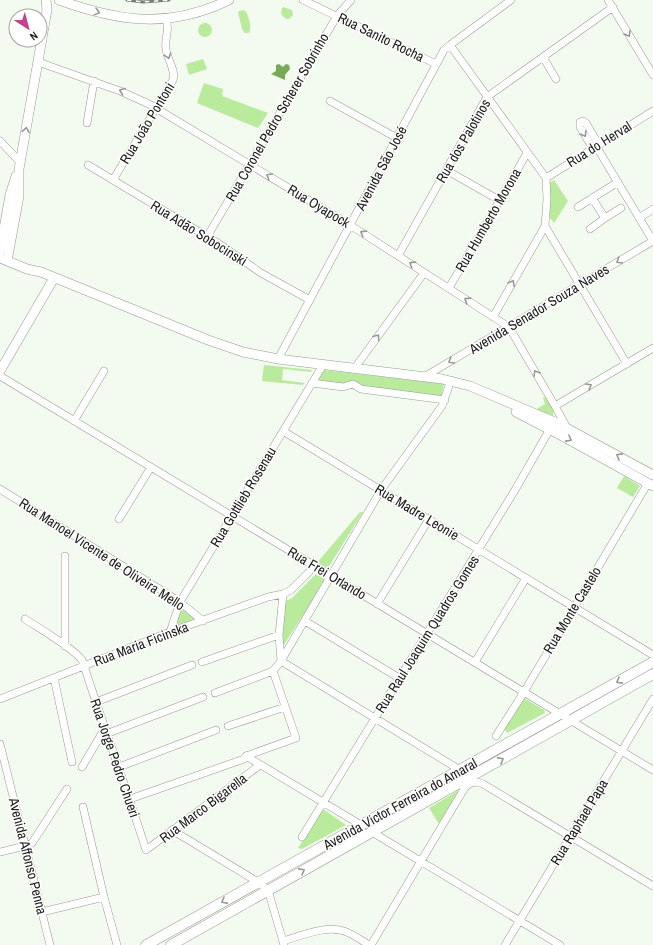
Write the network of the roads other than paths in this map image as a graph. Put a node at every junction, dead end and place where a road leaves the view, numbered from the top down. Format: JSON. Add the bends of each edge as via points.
{"nodes":[{"id":1,"x":60,"y":0,"type":"edge"},
{"id":2,"x":229,"y":0,"type":"edge"},
{"id":3,"x":303,"y":0,"type":"edge"},
{"id":4,"x":351,"y":0,"type":"edge"},
{"id":5,"x":511,"y":0,"type":"edge"},
{"id":6,"x":608,"y":0,"type":"edge"},
{"id":7,"x":612,"y":7,"type":"junction"},
{"id":8,"x":48,"y":9,"type":"edge"},
{"id":9,"x":337,"y":16,"type":"junction"},
{"id":10,"x":165,"y":18,"type":"junction"},
{"id":11,"x":450,"y":44,"type":"junction"},
{"id":12,"x":40,"y":48,"type":"edge"},
{"id":13,"x":543,"y":57,"type":"junction"},
{"id":14,"x":38,"y":62,"type":"junction"},
{"id":15,"x":436,"y":64,"type":"junction"},
{"id":16,"x":653,"y":75,"type":"edge"},
{"id":17,"x":556,"y":80,"type":"dead end"},
{"id":18,"x":94,"y":81,"type":"junction"},
{"id":19,"x":487,"y":97,"type":"junction"},
{"id":20,"x":330,"y":101,"type":"dead end"},
{"id":21,"x":157,"y":108,"type":"junction"},
{"id":22,"x":653,"y":111,"type":"edge"},
{"id":23,"x":87,"y":123,"type":"dead end"},
{"id":24,"x":397,"y":138,"type":"junction"},
{"id":25,"x":0,"y":141,"type":"edge"},
{"id":26,"x":596,"y":147,"type":"junction"},
{"id":27,"x":528,"y":153,"type":"junction"},
{"id":28,"x":250,"y":164,"type":"junction"},
{"id":29,"x":20,"y":165,"type":"junction"},
{"id":30,"x":88,"y":165,"type":"dead end"},
{"id":31,"x":446,"y":170,"type":"junction"},
{"id":32,"x":546,"y":178,"type":"junction"},
{"id":33,"x":113,"y":180,"type":"junction"},
{"id":34,"x":618,"y":182,"type":"junction"},
{"id":35,"x":592,"y":198,"type":"junction"},
{"id":36,"x":499,"y":200,"type":"junction"},
{"id":37,"x":578,"y":207,"type":"dead end"},
{"id":38,"x":621,"y":208,"type":"dead end"},
{"id":39,"x":653,"y":209,"type":"edge"},
{"id":40,"x":605,"y":218,"type":"junction"},
{"id":41,"x":639,"y":218,"type":"junction"},
{"id":42,"x":350,"y":225,"type":"junction"},
{"id":43,"x":545,"y":226,"type":"junction"},
{"id":44,"x":590,"y":229,"type":"dead end"},
{"id":45,"x":207,"y":237,"type":"junction"},
{"id":46,"x":653,"y":241,"type":"edge"},
{"id":47,"x":3,"y":256,"type":"edge"},
{"id":48,"x":398,"y":256,"type":"junction"},
{"id":49,"x":424,"y":272,"type":"junction"},
{"id":50,"x":54,"y":278,"type":"junction"},
{"id":51,"x":580,"y":284,"type":"junction"},
{"id":52,"x":449,"y":288,"type":"junction"},
{"id":53,"x":310,"y":300,"type":"junction"},
{"id":54,"x":493,"y":317,"type":"junction"},
{"id":55,"x":508,"y":327,"type":"junction"},
{"id":56,"x":653,"y":348,"type":"edge"},
{"id":57,"x":278,"y":359,"type":"junction"},
{"id":58,"x":627,"y":364,"type":"junction"},
{"id":59,"x":323,"y":365,"type":"junction"},
{"id":60,"x":354,"y":369,"type":"junction"},
{"id":61,"x":0,"y":371,"type":"edge"},
{"id":62,"x":104,"y":371,"type":"dead end"},
{"id":63,"x":0,"y":376,"type":"edge"},
{"id":64,"x":424,"y":377,"type":"junction"},
{"id":65,"x":450,"y":380,"type":"junction"},
{"id":66,"x":312,"y":383,"type":"junction"},
{"id":67,"x":487,"y":393,"type":"junction"},
{"id":68,"x":445,"y":400,"type":"junction"},
{"id":69,"x":556,"y":406,"type":"junction"},
{"id":70,"x":74,"y":421,"type":"junction"},
{"id":71,"x":567,"y":428,"type":"junction"},
{"id":72,"x":550,"y":429,"type":"junction"},
{"id":73,"x":283,"y":431,"type":"junction"},
{"id":74,"x":151,"y":467,"type":"junction"},
{"id":75,"x":653,"y":475,"type":"edge"},
{"id":76,"x":651,"y":485,"type":"edge"},
{"id":77,"x":0,"y":489,"type":"edge"},
{"id":78,"x":381,"y":490,"type":"junction"},
{"id":79,"x":232,"y":516,"type":"junction"},
{"id":80,"x":119,"y":519,"type":"dead end"},
{"id":81,"x":428,"y":519,"type":"junction"},
{"id":82,"x":479,"y":549,"type":"junction"},
{"id":83,"x":65,"y":556,"type":"dead end"},
{"id":84,"x":315,"y":566,"type":"junction"},
{"id":85,"x":331,"y":575,"type":"junction"},
{"id":86,"x":526,"y":578,"type":"junction"},
{"id":87,"x":283,"y":594,"type":"junction"},
{"id":88,"x":180,"y":602,"type":"junction"},
{"id":89,"x":378,"y":604,"type":"junction"},
{"id":90,"x":574,"y":607,"type":"junction"},
{"id":91,"x":25,"y":619,"type":"dead end"},
{"id":92,"x":203,"y":621,"type":"junction"},
{"id":93,"x":305,"y":621,"type":"junction"},
{"id":94,"x":170,"y":632,"type":"junction"},
{"id":95,"x":426,"y":633,"type":"junction"},
{"id":96,"x":279,"y":635,"type":"junction"},
{"id":97,"x":65,"y":646,"type":"junction"},
{"id":98,"x":653,"y":654,"type":"edge"},
{"id":99,"x":281,"y":661,"type":"junction"},
{"id":100,"x":202,"y":662,"type":"dead end"},
{"id":101,"x":475,"y":662,"type":"junction"},
{"id":102,"x":653,"y":662,"type":"edge"},
{"id":103,"x":192,"y":665,"type":"dead end"},
{"id":104,"x":84,"y":666,"type":"junction"},
{"id":105,"x":273,"y":671,"type":"junction"},
{"id":106,"x":653,"y":674,"type":"edge"},
{"id":107,"x":54,"y":678,"type":"junction"},
{"id":108,"x":399,"y":678,"type":"junction"},
{"id":109,"x":524,"y":692,"type":"junction"},
{"id":110,"x":215,"y":693,"type":"dead end"},
{"id":111,"x":203,"y":697,"type":"dead end"},
{"id":112,"x":0,"y":699,"type":"edge"},
{"id":113,"x":653,"y":699,"type":"edge"},
{"id":114,"x":96,"y":702,"type":"junction"},
{"id":115,"x":285,"y":707,"type":"junction"},
{"id":116,"x":560,"y":714,"type":"junction"},
{"id":117,"x":375,"y":718,"type":"junction"},
{"id":118,"x":571,"y":720,"type":"junction"},
{"id":119,"x":228,"y":726,"type":"dead end"},
{"id":120,"x":216,"y":730,"type":"dead end"},
{"id":121,"x":105,"y":731,"type":"junction"},
{"id":122,"x":496,"y":736,"type":"dead end"},
{"id":123,"x":0,"y":744,"type":"edge"},
{"id":124,"x":622,"y":751,"type":"junction"},
{"id":125,"x":246,"y":756,"type":"junction"},
{"id":126,"x":72,"y":762,"type":"dead end"},
{"id":127,"x":260,"y":765,"type":"junction"},
{"id":128,"x":82,"y":767,"type":"dead end"},
{"id":129,"x":120,"y":768,"type":"junction"},
{"id":130,"x":460,"y":770,"type":"junction"},
{"id":131,"x":653,"y":770,"type":"edge"},
{"id":132,"x":67,"y":789,"type":"dead end"},
{"id":133,"x":130,"y":799,"type":"junction"},
{"id":134,"x":323,"y":803,"type":"junction"},
{"id":135,"x":83,"y":807,"type":"dead end"},
{"id":136,"x":361,"y":825,"type":"junction"},
{"id":137,"x":172,"y":830,"type":"junction"},
{"id":138,"x":372,"y":832,"type":"junction"},
{"id":139,"x":302,"y":837,"type":"dead end"},
{"id":140,"x":570,"y":837,"type":"junction"},
{"id":141,"x":25,"y":846,"type":"junction"},
{"id":142,"x":146,"y":850,"type":"joint"},
{"id":143,"x":0,"y":852,"type":"edge"},
{"id":144,"x":422,"y":862,"type":"junction"},
{"id":145,"x":258,"y":882,"type":"junction"},
{"id":146,"x":653,"y":886,"type":"edge"},
{"id":147,"x":268,"y":890,"type":"junction"},
{"id":148,"x":104,"y":897,"type":"junction"},
{"id":149,"x":42,"y":912,"type":"junction"},
{"id":150,"x":519,"y":921,"type":"junction"},
{"id":151,"x":283,"y":943,"type":"edge"},
{"id":152,"x":50,"y":945,"type":"edge"},
{"id":153,"x":117,"y":945,"type":"edge"},
{"id":154,"x":146,"y":945,"type":"edge"},
{"id":155,"x":171,"y":945,"type":"edge"},
{"id":156,"x":370,"y":945,"type":"edge"},
{"id":157,"x":505,"y":945,"type":"edge"},
{"id":158,"x":560,"y":945,"type":"edge"}],
"edges":[{"from":1,"to":8,"type":"main road"},
{"from":1,"to":10,"type":"main road","one_way":true,"via":[[120,18]]},
{"from":2,"to":10,"type":"main road","via":[[197,12]]},
{"from":3,"to":9,"type":"street","name":"Rua Sanito Rocha"},
{"from":4,"to":9,"type":"street","name":"Rua Coronel Pedro Scherer Sobrinho"},
{"from":5,"to":11,"type":"street","name":"Avenida São José"},
{"from":6,"to":7,"type":"street"},
{"from":7,"to":13,"type":"street","name":"Rua dos Palotinos"},
{"from":7,"to":16,"type":"street","one_way":true},
{"from":9,"to":15,"type":"street","name":"Rua Sanito Rocha"},
{"from":9,"to":28,"type":"street","name":"Rua Coronel Pedro Scherer Sobrinho"},
{"from":10,"to":21,"type":"street","name":"Rua João Pontoni","one_way":true,"via":[[169,25],[165,48],[174,78]]},
{"from":11,"to":15,"type":"street","name":"Avenida São José"},
{"from":11,"to":19,"type":"street"},
{"from":12,"to":14,"type":"main road"},
{"from":13,"to":17,"type":"street"},
{"from":13,"to":19,"type":"street","name":"Rua dos Palotinos"},
{"from":14,"to":18,"type":"street","name":"Rua Oyapock"},
{"from":29,"to":14,"type":"main road","one_way":true},
{"from":15,"to":24,"type":"street","name":"Avenida São José"},
{"from":21,"to":18,"type":"street","name":"Rua Oyapock","one_way":true},
{"from":18,"to":23,"type":"street"},
{"from":19,"to":27,"type":"street"},
{"from":19,"to":31,"type":"street","name":"Rua dos Palotinos"},
{"from":20,"to":24,"type":"street"},
{"from":21,"to":28,"type":"street","name":"Rua Oyapock"},
{"from":21,"to":33,"type":"street","name":"Rua João Pontoni"},
{"from":22,"to":26,"type":"street","name":"Rua do Herval"},
{"from":24,"to":42,"type":"street","name":"Avenida São José"},
{"from":25,"to":29,"type":"street"},
{"from":26,"to":32,"type":"street","name":"Rua do Herval"},
{"from":26,"to":34,"type":"street"},
{"from":27,"to":32,"type":"street"},
{"from":27,"to":36,"type":"street","name":"Rua Humberto Morona"},
{"from":42,"to":28,"type":"street","name":"Rua Oyapock","one_way":true},
{"from":28,"to":45,"type":"street","name":"Rua Coronel Pedro Scherer Sobrinho"},
{"from":29,"to":47,"type":"main road","via":[[10,195]]},
{"from":30,"to":33,"type":"street","name":"Rua Adão Sobocinski"},
{"from":31,"to":36,"type":"street"},
{"from":31,"to":48,"type":"street","name":"Rua dos Palotinos"},
{"from":32,"to":43,"type":"street"},
{"from":33,"to":45,"type":"street","name":"Rua Adão Sobocinski"},
{"from":34,"to":35,"type":"street"},
{"from":34,"to":41,"type":"street"},
{"from":35,"to":37,"type":"street"},
{"from":35,"to":40,"type":"street"},
{"from":36,"to":52,"type":"street","name":"Rua Humberto Morona"},
{"from":38,"to":40,"type":"street"},
{"from":39,"to":41,"type":"street"},
{"from":40,"to":44,"type":"street"},
{"from":41,"to":46,"type":"street"},
{"from":48,"to":42,"type":"street","name":"Rua Oyapock","one_way":true},
{"from":42,"to":53,"type":"street","name":"Avenida São José"},
{"from":43,"to":51,"type":"street"},
{"from":54,"to":43,"type":"street","one_way":true},
{"from":45,"to":53,"type":"street","name":"Rua Adão Sobocinski","via":[[261,273]]},
{"from":46,"to":51,"type":"street","name":"Avenida Senador Souza Naves","one_way":true},
{"from":47,"to":50,"type":"main road","via":[[29,265]]},
{"from":49,"to":48,"type":"street","name":"Rua Oyapock","one_way":true},
{"from":49,"to":52,"type":"street","name":"Rua Oyapock"},
{"from":60,"to":49,"type":"street","one_way":true},
{"from":50,"to":57,"type":"main road","via":[[219,344]]},
{"from":50,"to":61,"type":"main road"},
{"from":51,"to":55,"type":"street","name":"Avenida Senador Souza Naves"},
{"from":51,"to":58,"type":"street"},
{"from":54,"to":52,"type":"street","name":"Rua Oyapock","one_way":true},
{"from":53,"to":57,"type":"street","name":"Avenida São José"},
{"from":54,"to":55,"type":"street","name":"Rua Oyapock"},
{"from":55,"to":64,"type":"street","name":"Avenida Senador Souza Naves","one_way":true},
{"from":69,"to":55,"type":"street","name":"Rua Oyapock","one_way":true},
{"from":56,"to":58,"type":"street"},
{"from":57,"to":59,"type":"main road"},
{"from":69,"to":58,"type":"street","one_way":true},
{"from":59,"to":60,"type":"main road"},
{"from":59,"to":66,"type":"street","name":"Rua Gottlieb Rosenau"},
{"from":60,"to":64,"type":"main road"},
{"from":62,"to":70,"type":"street"},
{"from":63,"to":70,"type":"street","name":"Rua Frei Orlando"},
{"from":64,"to":65,"type":"main road"},
{"from":65,"to":67,"type":"main road"},
{"from":65,"to":68,"type":"street"},
{"from":66,"to":68,"type":"street","via":[[343,387],[353,384],[361,389]]},
{"from":66,"to":73,"type":"street","name":"Rua Gottlieb Rosenau"},
{"from":67,"to":71,"type":"main road"},
{"from":67,"to":72,"type":"main road"},
{"from":68,"to":78,"type":"street"},
{"from":69,"to":71,"type":"street","name":"Rua Oyapock"},
{"from":70,"to":74,"type":"street","name":"Rua Frei Orlando"},
{"from":75,"to":71,"type":"main road","one_way":true},
{"from":72,"to":76,"type":"main road","one_way":true},
{"from":72,"to":82,"type":"street","name":"Rua Raul Joaquim Quadros Gomes"},
{"from":73,"to":78,"type":"street","name":"Rua Madre Leonie"},
{"from":73,"to":79,"type":"street","name":"Rua Gottlieb Rosenau"},
{"from":74,"to":79,"type":"street","name":"Rua Frei Orlando"},
{"from":74,"to":80,"type":"street"},
{"from":76,"to":90,"type":"street","name":"Rua Monte Castelo"},
{"from":77,"to":88,"type":"street","name":"Rua Manoel Vicente de Oliveira Mello"},
{"from":78,"to":81,"type":"street","name":"Rua Madre Leonie"},
{"from":78,"to":85,"type":"street"},
{"from":79,"to":84,"type":"street","name":"Rua Frei Orlando"},
{"from":79,"to":88,"type":"street","name":"Rua Gottlieb Rosenau"},
{"from":81,"to":82,"type":"street","name":"Rua Madre Leonie"},
{"from":81,"to":89,"type":"street"},
{"from":82,"to":86,"type":"street","name":"Rua Madre Leonie"},
{"from":82,"to":95,"type":"street","name":"Rua Raul Joaquim Quadros Gomes"},
{"from":83,"to":97,"type":"street"},
{"from":84,"to":85,"type":"street","name":"Rua Frei Orlando"},
{"from":84,"to":87,"type":"street","via":[[291,590]]},
{"from":85,"to":89,"type":"street","name":"Rua Frei Orlando"},
{"from":85,"to":93,"type":"street"},
{"from":86,"to":90,"type":"street","name":"Rua Madre Leonie"},
{"from":86,"to":101,"type":"street"},
{"from":87,"to":92,"type":"street","name":"Rua Maria Ficinska"},
{"from":87,"to":96,"type":"street"},
{"from":88,"to":92,"type":"street","name":"Rua Manoel Vicente de Oliveira Mello"},
{"from":88,"to":94,"type":"street","name":"Rua Gottlieb Rosenau"},
{"from":89,"to":95,"type":"street","name":"Rua Frei Orlando"},
{"from":90,"to":98,"type":"street","name":"Rua Madre Leonie"},
{"from":90,"to":109,"type":"street","name":"Rua Monte Castelo"},
{"from":91,"to":97,"type":"street"},
{"from":92,"to":94,"type":"street","name":"Rua Maria Ficinska"},
{"from":93,"to":99,"type":"street"},
{"from":93,"to":108,"type":"street"},
{"from":94,"to":104,"type":"street","name":"Rua Maria Ficinska"},
{"from":95,"to":101,"type":"street","name":"Rua Frei Orlando"},
{"from":95,"to":108,"type":"street","name":"Rua Raul Joaquim Quadros Gomes"},
{"from":96,"to":99,"type":"street"},
{"from":96,"to":100,"type":"street"},
{"from":97,"to":104,"type":"street","via":[[79,657]]},
{"from":99,"to":105,"type":"street"},
{"from":99,"to":117,"type":"street"},
{"from":101,"to":109,"type":"street","name":"Rua Frei Orlando"},
{"from":102,"to":116,"type":"highway","name":"Avenida Victor Ferreira do Amaral","one_way":true},
{"from":103,"to":114,"type":"street"},
{"from":104,"to":107,"type":"street","name":"Rua Maria Ficinska"},
{"from":104,"to":114,"type":"street","name":"Rua Jorge Pedro Chueri"},
{"from":105,"to":110,"type":"street"},
{"from":105,"to":115,"type":"street"},
{"from":106,"to":118,"type":"highway","name":"Avenida Victor Ferreira do Amaral"},
{"from":107,"to":112,"type":"street","name":"Rua Maria Ficinska"},
{"from":107,"to":126,"type":"street"},
{"from":108,"to":117,"type":"street","name":"Rua Raul Joaquim Quadros Gomes"},
{"from":109,"to":116,"type":"street","name":"Rua Frei Orlando"},
{"from":109,"to":122,"type":"street","name":"Rua Monte Castelo"},
{"from":111,"to":121,"type":"street"},
{"from":113,"to":124,"type":"street","name":"Rua Raphael Papa"},
{"from":114,"to":121,"type":"street","name":"Rua Jorge Pedro Chueri"},
{"from":115,"to":119,"type":"street"},
{"from":115,"to":125,"type":"street","via":[[296,738]]},
{"from":116,"to":118,"type":"street","name":"Rua Frei Orlando"},
{"from":116,"to":130,"type":"highway","name":"Avenida Victor Ferreira do Amaral"},
{"from":117,"to":130,"type":"street"},
{"from":117,"to":134,"type":"street","name":"Rua Raul Joaquim Quadros Gomes"},
{"from":118,"to":124,"type":"street","name":"Rua Frei Orlando"},
{"from":138,"to":118,"type":"highway","name":"Avenida Victor Ferreira do Amaral","one_way":true},
{"from":120,"to":129,"type":"street"},
{"from":121,"to":128,"type":"street"},
{"from":121,"to":129,"type":"street","name":"Rua Jorge Pedro Chueri"},
{"from":123,"to":141,"type":"street","name":"Avenida Affonso Penna"},
{"from":124,"to":131,"type":"street","name":"Rua Frei Orlando"},
{"from":124,"to":140,"type":"street","name":"Rua Raphael Papa"},
{"from":125,"to":127,"type":"street"},
{"from":125,"to":133,"type":"street","via":[[244,759]]},
{"from":127,"to":134,"type":"street"},
{"from":127,"to":137,"type":"street","name":"Rua Marco Bigarella"},
{"from":129,"to":133,"type":"street","name":"Rua Jorge Pedro Chueri"},
{"from":130,"to":136,"type":"highway","name":"Avenida Victor Ferreira do Amaral"},
{"from":132,"to":141,"type":"street","via":[[36,838]]},
{"from":133,"to":142,"type":"street","name":"Rua Jorge Pedro Chueri"},
{"from":134,"to":136,"type":"street"},
{"from":134,"to":139,"type":"street","name":"Rua Raul Joaquim Quadros Gomes"},
{"from":135,"to":148,"type":"street"},
{"from":136,"to":145,"type":"highway","name":"Avenida Victor Ferreira do Amaral"},
{"from":137,"to":142,"type":"street","name":"Rua Marco Bigarella"},
{"from":137,"to":145,"type":"street"},
{"from":138,"to":144,"type":"street"},
{"from":147,"to":138,"type":"highway","name":"Avenida Victor Ferreira do Amaral","one_way":true},
{"from":140,"to":144,"type":"street","via":[[483,784],[471,783],[464,789]]},
{"from":140,"to":146,"type":"street"},
{"from":140,"to":150,"type":"street","name":"Rua Raphael Papa"},
{"from":141,"to":143,"type":"street"},
{"from":141,"to":149,"type":"street","name":"Avenida Affonso Penna"},
{"from":144,"to":150,"type":"street"},
{"from":144,"to":156,"type":"street"},
{"from":145,"to":147,"type":"street"},
{"from":145,"to":154,"type":"highway","name":"Avenida Victor Ferreira do Amaral","one_way":true},
{"from":147,"to":151,"type":"street"},
{"from":147,"to":155,"type":"highway","name":"Avenida Victor Ferreira do Amaral"},
{"from":148,"to":149,"type":"street"},
{"from":148,"to":153,"type":"street"},
{"from":149,"to":152,"type":"street","name":"Avenida Affonso Penna"},
{"from":150,"to":157,"type":"street","name":"Rua Raphael Papa"},
{"from":150,"to":158,"type":"street"},
{"from":151,"to":156,"type":"street","via":[[314,932],[332,929],[345,932]]}]}
